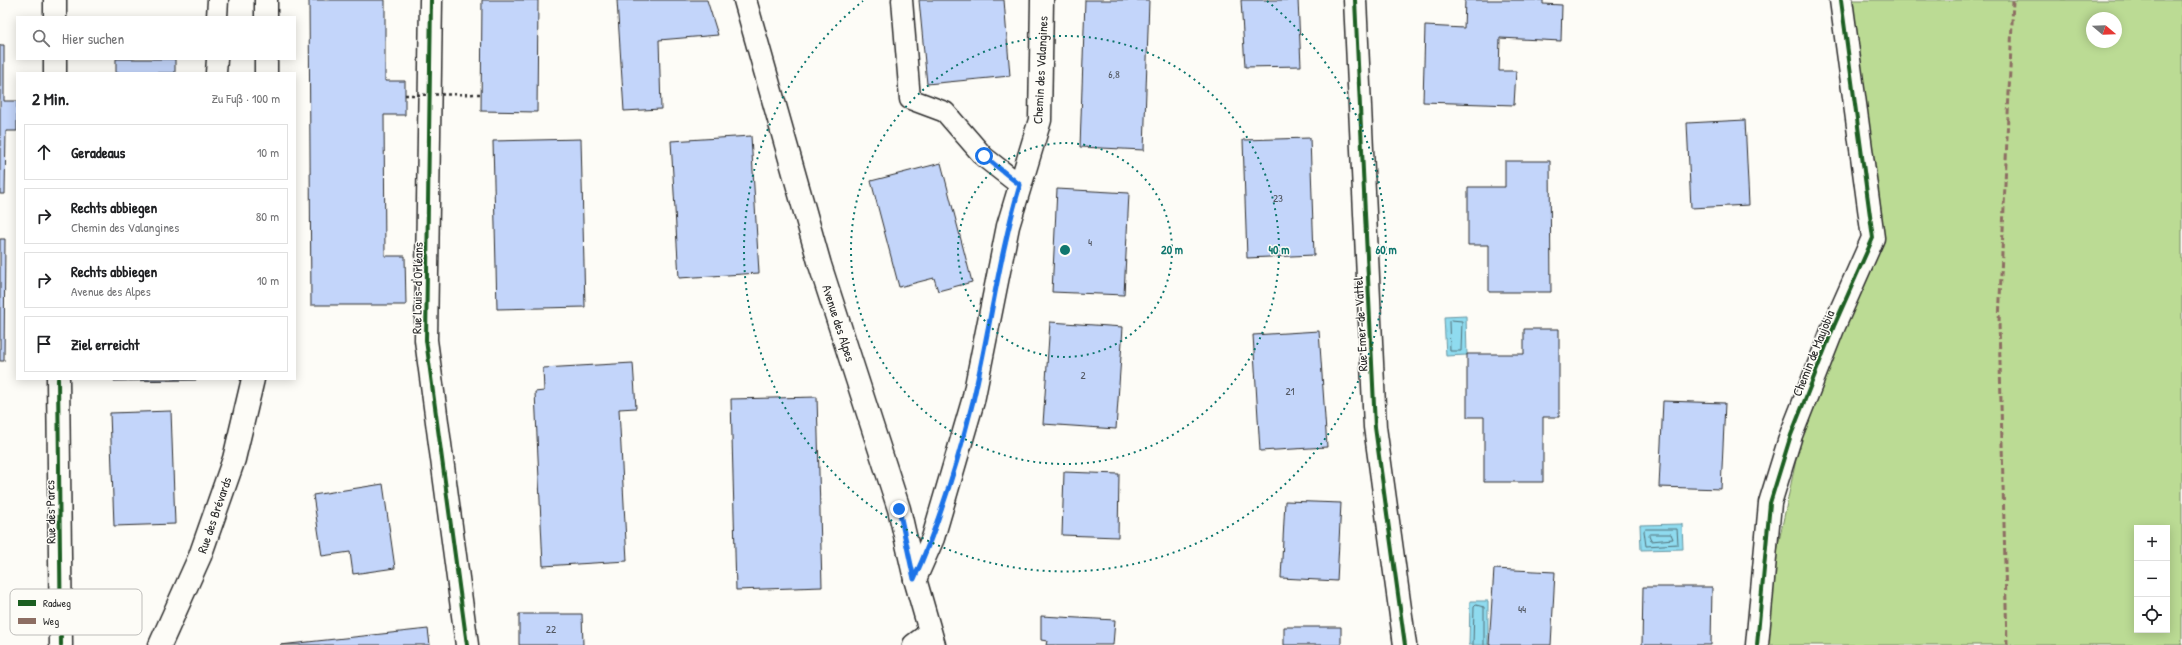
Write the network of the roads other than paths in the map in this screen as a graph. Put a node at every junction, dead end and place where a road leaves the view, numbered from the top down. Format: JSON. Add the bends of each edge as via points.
{"nodes":[{"id":1,"x":54,"y":0,"type":"edge"},
{"id":2,"x":218,"y":0,"type":"edge"},
{"id":3,"x":266,"y":0,"type":"edge"},
{"id":4,"x":431,"y":0,"type":"edge"},
{"id":5,"x":745,"y":0,"type":"edge"},
{"id":6,"x":902,"y":0,"type":"edge"},
{"id":7,"x":1042,"y":0,"type":"edge"},
{"id":8,"x":1355,"y":0,"type":"edge"},
{"id":9,"x":1841,"y":0,"type":"edge"},
{"id":10,"x":55,"y":16,"type":"edge"},
{"id":11,"x":217,"y":16,"type":"edge"},
{"id":12,"x":266,"y":16,"type":"edge"},
{"id":13,"x":55,"y":60,"type":"edge"},
{"id":14,"x":217,"y":60,"type":"edge"},
{"id":15,"x":266,"y":60,"type":"edge"},
{"id":16,"x":55,"y":72,"type":"edge"},
{"id":17,"x":216,"y":72,"type":"edge"},
{"id":18,"x":266,"y":72,"type":"edge"},
{"id":19,"x":1020,"y":185,"type":"junction"},
{"id":20,"x":58,"y":380,"type":"edge"},
{"id":21,"x":253,"y":380,"type":"edge"},
{"id":22,"x":914,"y":579,"type":"junction"},
{"id":23,"x":60,"y":589,"type":"edge"},
{"id":24,"x":61,"y":635,"type":"edge"},
{"id":25,"x":926,"y":641,"type":"edge"},
{"id":26,"x":61,"y":645,"type":"edge"},
{"id":27,"x":160,"y":645,"type":"edge"},
{"id":28,"x":467,"y":645,"type":"edge"},
{"id":29,"x":1405,"y":645,"type":"edge"},
{"id":30,"x":1757,"y":645,"type":"edge"}],
"edges":[{"from":1,"to":10,"type":"street"},
{"from":2,"to":11,"type":"lane"},
{"from":3,"to":12,"type":"street"},
{"from":4,"to":28,"type":"street","name":"Rue Louis-d'Orléans","via":[[426,340]]},
{"from":5,"to":22,"type":"street","name":"Avenue des Alpes","via":[[820,265],[899,509]]},
{"from":6,"to":19,"type":"lane","via":[[910,99],[945,112],[984,156]]},
{"from":7,"to":19,"type":"street","name":"Chemin des Valangines","via":[[1040,120]]},
{"from":8,"to":29,"type":"street","name":"Rue Emer-de-Vattel","via":[[1375,427]]},
{"from":9,"to":30,"type":"street","name":"Chemin de Maujobia","via":[[1873,238],[1834,326],[1791,435],[1770,503]]},
{"from":13,"to":16,"type":"street"},
{"from":14,"to":17,"type":"lane"},
{"from":15,"to":18,"type":"street"},
{"from":19,"to":22,"type":"street","name":"Chemin des Valangines","via":[[1008,226],[973,401],[933,538]]},
{"from":20,"to":23,"type":"street","name":"Rue des Parcs"},
{"from":21,"to":27,"type":"street","name":"Rue des Brévards","via":[[231,466],[200,556]]},
{"from":22,"to":25,"type":"street","name":"Avenue des Alpes"},
{"from":24,"to":26,"type":"street","name":"Rue des Parcs"}]}
